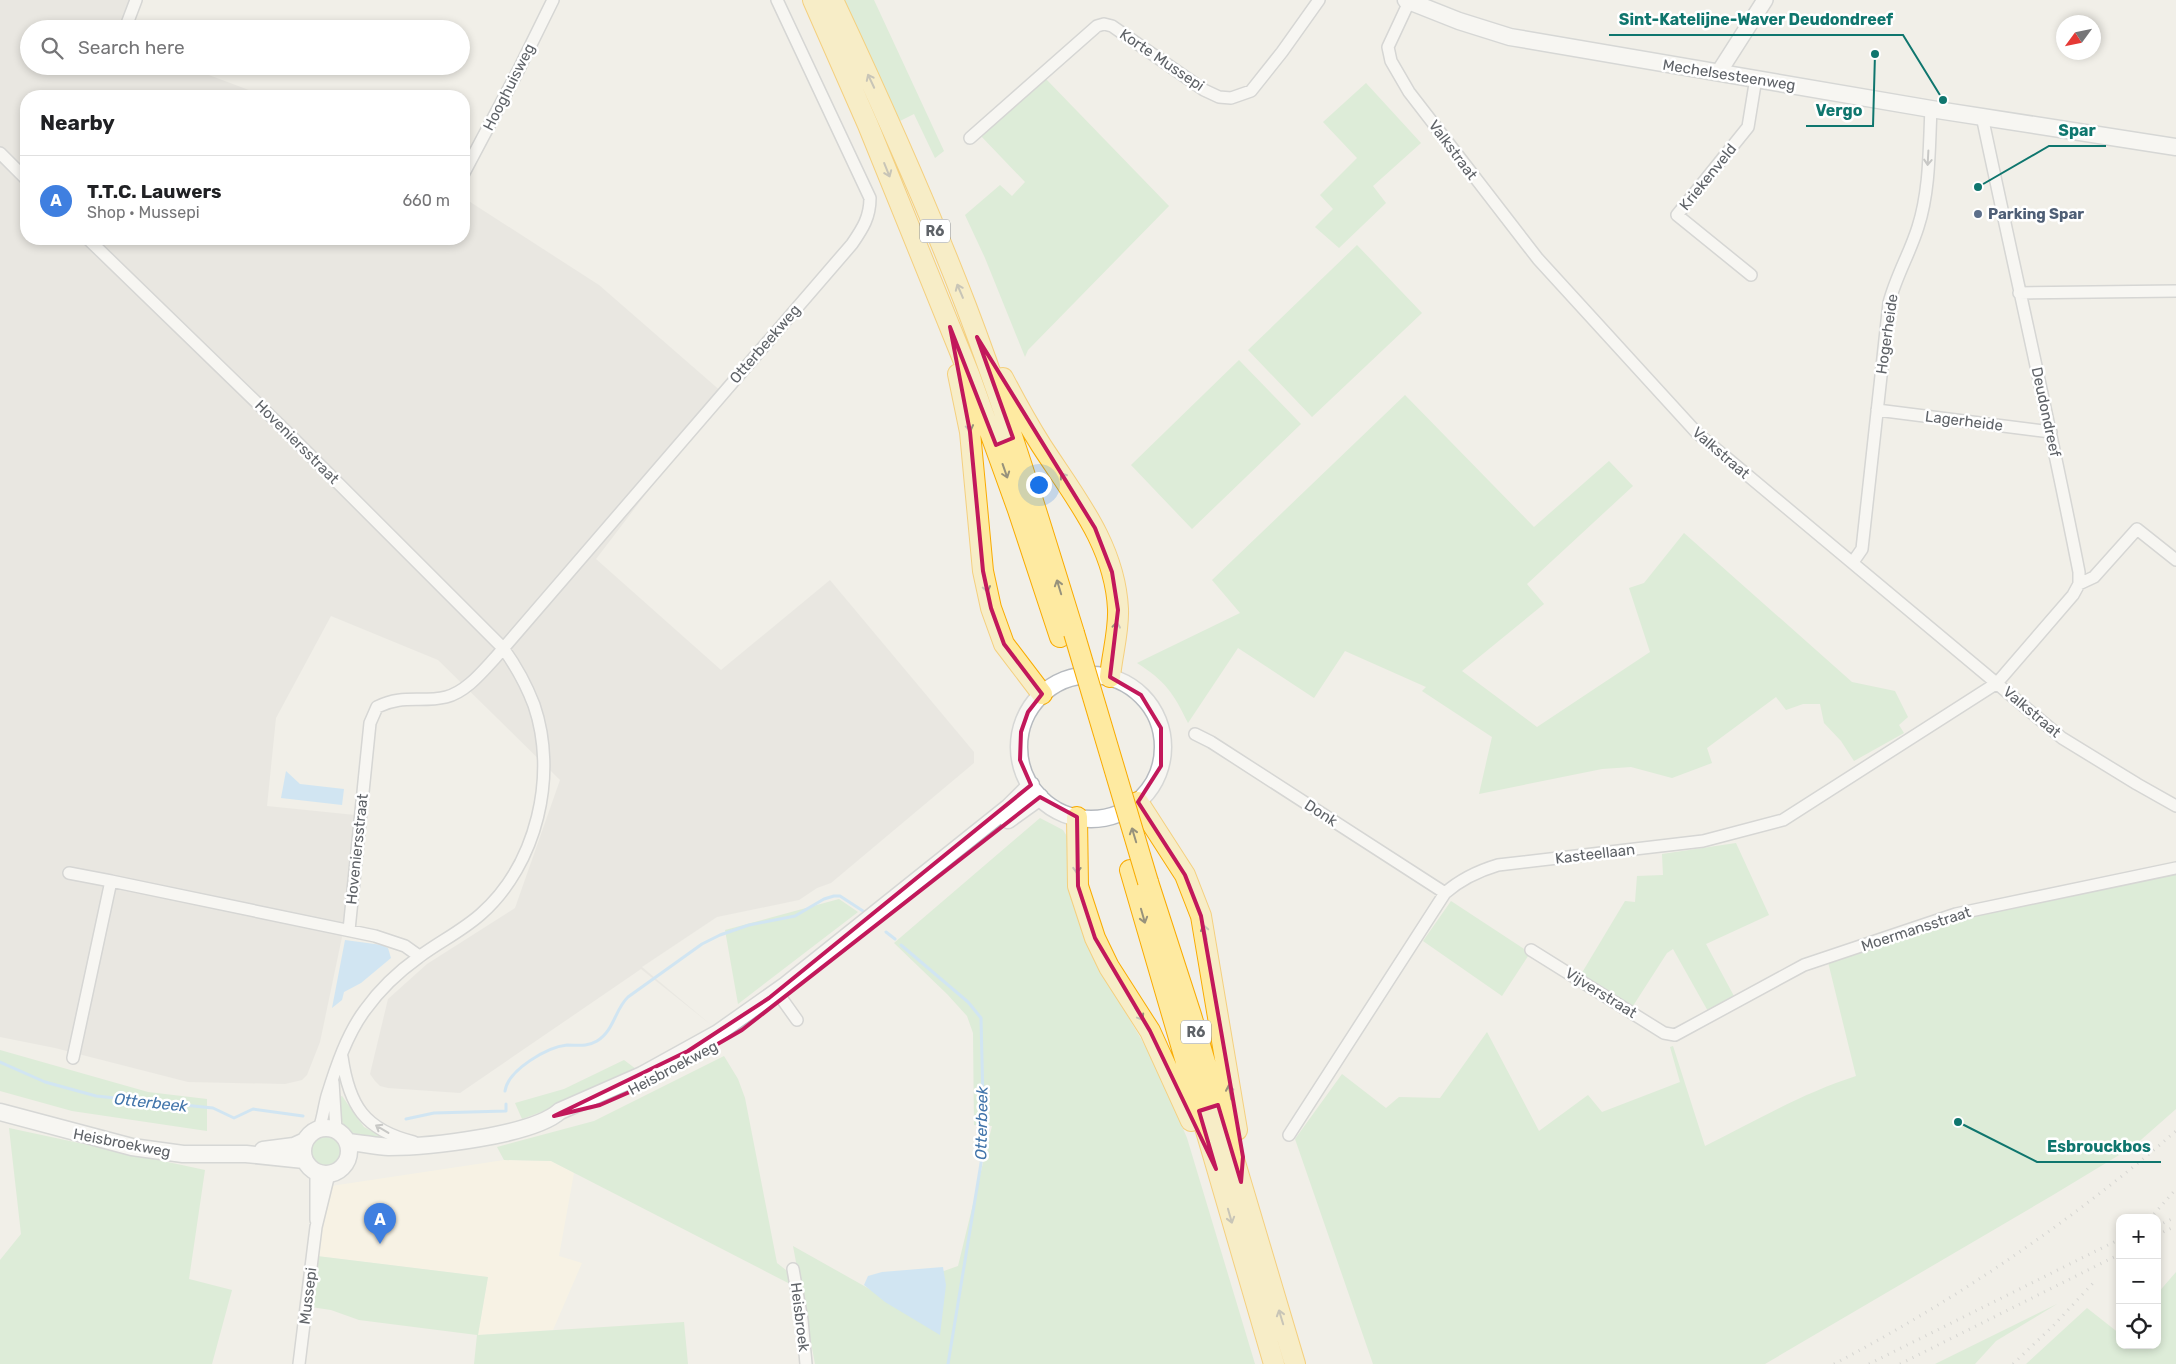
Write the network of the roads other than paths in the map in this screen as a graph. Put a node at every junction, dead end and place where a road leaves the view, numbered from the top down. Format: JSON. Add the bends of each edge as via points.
{"nodes":[{"id":1,"x":136,"y":0,"type":"edge"},
{"id":2,"x":553,"y":0,"type":"edge"},
{"id":3,"x":777,"y":0,"type":"edge"},
{"id":4,"x":813,"y":0,"type":"edge"},
{"id":5,"x":833,"y":0,"type":"edge"},
{"id":6,"x":1318,"y":0,"type":"edge"},
{"id":7,"x":1764,"y":0,"type":"edge"},
{"id":8,"x":1408,"y":1,"type":"edge"},
{"id":9,"x":128,"y":20,"type":"edge"},
{"id":10,"x":1719,"y":72,"type":"junction"},
{"id":11,"x":1756,"y":78,"type":"junction"},
{"id":12,"x":1931,"y":109,"type":"junction"},
{"id":13,"x":1982,"y":116,"type":"junction"},
{"id":14,"x":970,"y":138,"type":"dead end"},
{"id":15,"x":2176,"y":147,"type":"edge"},
{"id":16,"x":0,"y":153,"type":"edge"},
{"id":17,"x":470,"y":162,"type":"edge"},
{"id":18,"x":20,"y":173,"type":"edge"},
{"id":19,"x":94,"y":245,"type":"edge"},
{"id":20,"x":1751,"y":275,"type":"dead end"},
{"id":21,"x":2176,"y":291,"type":"edge"},
{"id":22,"x":2019,"y":293,"type":"junction"},
{"id":23,"x":950,"y":327,"type":"junction"},
{"id":24,"x":977,"y":337,"type":"junction"},
{"id":25,"x":1877,"y":410,"type":"junction"},
{"id":26,"x":2051,"y":432,"type":"junction"},
{"id":27,"x":2176,"y":560,"type":"edge"},
{"id":28,"x":1853,"y":562,"type":"junction"},
{"id":29,"x":2079,"y":584,"type":"junction"},
{"id":30,"x":1067,"y":635,"type":"junction"},
{"id":31,"x":503,"y":648,"type":"junction"},
{"id":32,"x":1110,"y":677,"type":"junction"},
{"id":33,"x":1997,"y":683,"type":"junction"},
{"id":34,"x":1042,"y":694,"type":"junction"},
{"id":35,"x":1195,"y":734,"type":"dead end"},
{"id":36,"x":1035,"y":791,"type":"junction"},
{"id":37,"x":1138,"y":802,"type":"junction"},
{"id":38,"x":2176,"y":806,"type":"edge"},
{"id":39,"x":1077,"y":817,"type":"junction"},
{"id":40,"x":2176,"y":868,"type":"edge"},
{"id":41,"x":68,"y":873,"type":"dead end"},
{"id":42,"x":111,"y":881,"type":"junction"},
{"id":43,"x":1445,"y":893,"type":"junction"},
{"id":44,"x":348,"y":930,"type":"junction"},
{"id":45,"x":1531,"y":950,"type":"dead end"},
{"id":46,"x":419,"y":956,"type":"junction"},
{"id":47,"x":780,"y":996,"type":"junction"},
{"id":48,"x":797,"y":1020,"type":"dead end"},
{"id":49,"x":1672,"y":1035,"type":"joint"},
{"id":50,"x":342,"y":1055,"type":"junction"},
{"id":51,"x":73,"y":1058,"type":"dead end"},
{"id":52,"x":333,"y":1082,"type":"junction"},
{"id":53,"x":0,"y":1112,"type":"edge"},
{"id":54,"x":318,"y":1129,"type":"junction"},
{"id":55,"x":1289,"y":1135,"type":"dead end"},
{"id":56,"x":305,"y":1141,"type":"junction"},
{"id":57,"x":344,"y":1143,"type":"junction"},
{"id":58,"x":427,"y":1145,"type":"junction"},
{"id":59,"x":246,"y":1154,"type":"junction"},
{"id":60,"x":304,"y":1160,"type":"junction"},
{"id":61,"x":1216,"y":1169,"type":"junction"},
{"id":62,"x":322,"y":1173,"type":"junction"},
{"id":63,"x":1241,"y":1182,"type":"junction"},
{"id":64,"x":793,"y":1269,"type":"dead end"},
{"id":65,"x":299,"y":1364,"type":"edge"},
{"id":66,"x":806,"y":1364,"type":"edge"},
{"id":67,"x":1274,"y":1364,"type":"edge"},
{"id":68,"x":1295,"y":1364,"type":"edge"}],
"edges":[{"from":1,"to":9,"type":"street"},
{"from":2,"to":17,"type":"street","name":"Hooghuisweg"},
{"from":3,"to":31,"type":"street","name":"Otterbeekweg","via":[[870,198],[866,222],[845,251]]},
{"from":4,"to":23,"type":"highway","number":"R6","one_way":true},
{"from":24,"to":5,"type":"highway","number":"R6","one_way":true,"via":[[891,126]]},
{"from":6,"to":14,"type":"street","name":"Korte Mussepi","via":[[1251,91],[1231,98],[1204,90],[1112,26],[1104,24],[1097,26]]},
{"from":7,"to":10,"type":"street"},
{"from":8,"to":10,"type":"main road","name":"Mechelsesteenweg","via":[[1459,22],[1510,37]]},
{"from":8,"to":28,"type":"street","name":"Valkstraat","via":[[1388,47],[1391,61],[1409,92],[1538,259],[1697,433]]},
{"from":10,"to":11,"type":"main road","name":"Mechelsesteenweg"},
{"from":11,"to":12,"type":"main road","name":"Mechelsesteenweg"},
{"from":11,"to":20,"type":"street","name":"Kriekenveld","via":[[1748,127],[1677,216]]},
{"from":12,"to":13,"type":"main road","name":"Mechelsesteenweg"},
{"from":12,"to":25,"type":"street","name":"Hogerheide","one_way":true,"via":[[1928,170],[1918,228],[1889,302]]},
{"from":13,"to":15,"type":"main road","name":"Mechelsesteenweg"},
{"from":13,"to":22,"type":"street","name":"Deudondreef"},
{"from":16,"to":18,"type":"street"},
{"from":19,"to":31,"type":"street","name":"Hoveniersstraat","via":[[294,438]]},
{"from":21,"to":22,"type":"street"},
{"from":22,"to":26,"type":"street","name":"Deudondreef"},
{"from":23,"to":30,"type":"highway","number":"R6","one_way":true},
{"from":23,"to":34,"type":"highway","one_way":true,"via":[[977,481],[983,571],[996,628],[1004,644]]},
{"from":30,"to":24,"type":"highway","number":"R6","one_way":true,"via":[[1020,460]]},
{"from":32,"to":24,"type":"highway","one_way":true,"via":[[1118,610],[1112,572],[1095,528],[1015,402],[989,351]]},
{"from":25,"to":26,"type":"street","name":"Lagerheide"},
{"from":25,"to":28,"type":"street","name":"Hogerheide","via":[[1862,549]]},
{"from":26,"to":29,"type":"street","name":"Deudondreef"},
{"from":27,"to":29,"type":"street","via":[[2137,529],[2094,577]]},
{"from":28,"to":33,"type":"street","name":"Valkstraat"},
{"from":29,"to":33,"type":"street"},
{"from":30,"to":61,"type":"highway","number":"R6","one_way":true},
{"from":63,"to":30,"type":"highway","number":"R6","one_way":true,"bridge":true},
{"from":31,"to":44,"type":"street","name":"Hoveniersstraat","via":[[470,684],[447,697],[391,700],[377,707],[370,723]]},
{"from":31,"to":46,"type":"street","name":"Hoveniersstraat","via":[[525,684],[540,731],[544,756],[543,785],[534,830],[516,870],[483,912]]},
{"from":32,"to":34,"type":"main road","via":[[1073,677]]},
{"from":32,"to":37,"type":"main road","via":[[1141,695],[1155,713],[1161,728],[1161,766],[1148,792]]},
{"from":33,"to":38,"type":"street","name":"Valkstraat","via":[[2062,738]]},
{"from":33,"to":43,"type":"street","name":"Kasteellaan","via":[[1783,820],[1703,841],[1498,865],[1458,882]]},
{"from":34,"to":36,"type":"main road","via":[[1028,712],[1021,732],[1020,760]]},
{"from":35,"to":43,"type":"street","name":"Donk"},
{"from":36,"to":39,"type":"main road","via":[[1051,806]]},
{"from":36,"to":47,"type":"main road","name":"Heisbroekweg","via":[[1009,807],[954,857]]},
{"from":37,"to":39,"type":"main road","via":[[1114,816]]},
{"from":63,"to":37,"type":"highway","one_way":true,"via":[[1243,1157],[1201,916],[1185,875]]},
{"from":39,"to":61,"type":"highway","one_way":true,"via":[[1078,886],[1095,938],[1109,968],[1150,1031],[1197,1136]]},
{"from":40,"to":49,"type":"street","name":"Moermansstraat","via":[[1947,917],[1804,965]]},
{"from":41,"to":42,"type":"street"},
{"from":42,"to":44,"type":"street"},
{"from":42,"to":51,"type":"street"},
{"from":43,"to":55,"type":"street","name":"Kasteellaan"},
{"from":44,"to":46,"type":"street","via":[[391,940]]},
{"from":45,"to":49,"type":"street","name":"Vijverstraat"},
{"from":46,"to":50,"type":"street","name":"Hoveniersstraat","via":[[392,978],[364,1010]]},
{"from":47,"to":48,"type":"street"},
{"from":47,"to":58,"type":"main road","name":"Heisbroekweg","via":[[688,1051],[554,1116],[490,1136]]},
{"from":50,"to":52,"type":"street","name":"Hoveniersstraat"},
{"from":58,"to":50,"type":"street","one_way":true,"via":[[400,1139],[362,1114],[349,1091]]},
{"from":52,"to":54,"type":"street","name":"Hoveniersstraat"},
{"from":52,"to":57,"type":"street","name":"Hoveniersstraat"},
{"from":53,"to":59,"type":"main road","name":"Heisbroekweg","via":[[132,1148],[183,1154]]},
{"from":54,"to":56,"type":"main road","name":"Heisbroekweg"},
{"from":54,"to":57,"type":"main road","name":"Heisbroekweg"},
{"from":56,"to":59,"type":"main road","name":"Heisbroekweg","via":[[294,1146]]},
{"from":56,"to":60,"type":"main road"},
{"from":57,"to":58,"type":"main road","name":"Heisbroekweg","via":[[388,1147]]},
{"from":57,"to":62,"type":"main road","via":[[343,1166]]},
{"from":59,"to":60,"type":"main road","name":"Heisbroekweg"},
{"from":60,"to":62,"type":"main road"},
{"from":61,"to":67,"type":"highway","number":"R6","one_way":true},
{"from":62,"to":65,"type":"street","name":"Mussepi"},
{"from":68,"to":63,"type":"highway","number":"R6","one_way":true},
{"from":64,"to":66,"type":"street","name":"Heisbroek"}]}
